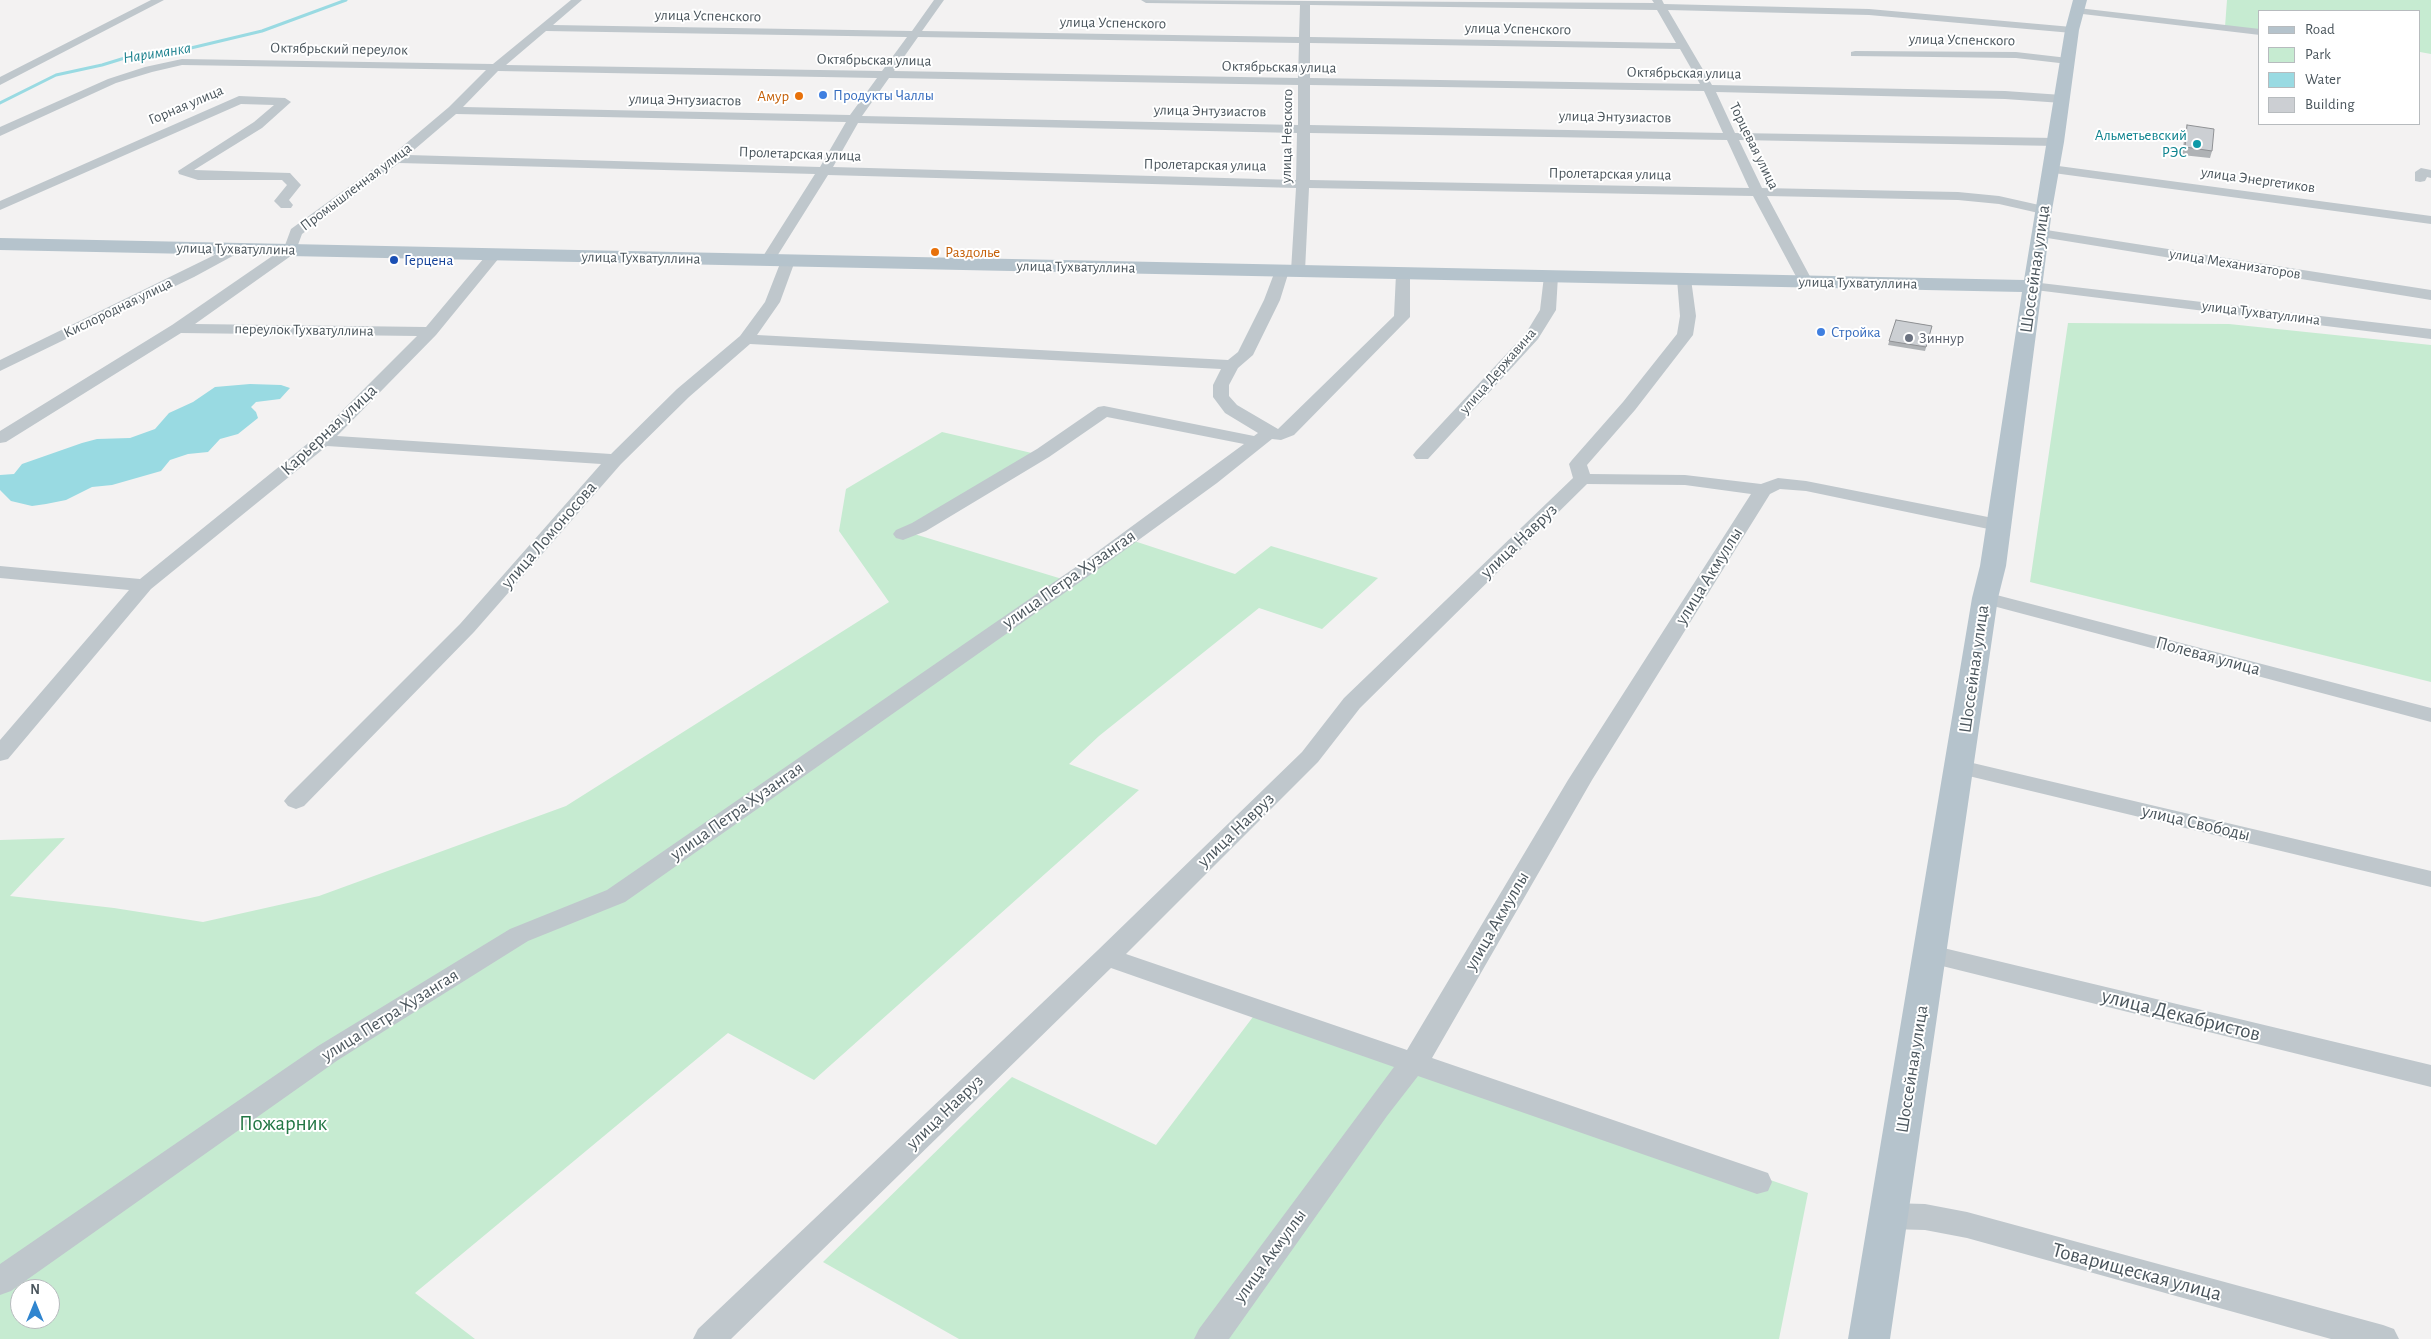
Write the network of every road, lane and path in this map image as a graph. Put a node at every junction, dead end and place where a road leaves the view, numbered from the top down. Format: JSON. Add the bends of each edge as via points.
{"nodes":[{"id":1,"x":159,"y":0,"type":"edge"},
{"id":2,"x":577,"y":0,"type":"edge"},
{"id":3,"x":938,"y":0,"type":"edge"},
{"id":4,"x":1146,"y":0,"type":"edge"},
{"id":5,"x":1858,"y":0,"type":"edge"},
{"id":6,"x":1305,"y":1,"type":"edge"},
{"id":7,"x":1659,"y":4,"type":"edge"},
{"id":8,"x":2079,"y":6,"type":"edge"},
{"id":9,"x":1869,"y":12,"type":"junction"},
{"id":10,"x":543,"y":28,"type":"junction"},
{"id":11,"x":2072,"y":30,"type":"junction"},
{"id":12,"x":2258,"y":32,"type":"edge"},
{"id":13,"x":912,"y":34,"type":"junction"},
{"id":14,"x":1304,"y":41,"type":"junction"},
{"id":15,"x":1683,"y":46,"type":"junction"},
{"id":16,"x":1855,"y":54,"type":"dead end"},
{"id":17,"x":2068,"y":61,"type":"junction"},
{"id":18,"x":496,"y":67,"type":"junction"},
{"id":19,"x":883,"y":75,"type":"junction"},
{"id":20,"x":0,"y":82,"type":"edge"},
{"id":21,"x":1304,"y":83,"type":"junction"},
{"id":22,"x":1708,"y":88,"type":"junction"},
{"id":23,"x":2062,"y":99,"type":"junction"},
{"id":24,"x":453,"y":110,"type":"junction"},
{"id":25,"x":853,"y":120,"type":"junction"},
{"id":26,"x":1304,"y":129,"type":"junction"},
{"id":27,"x":0,"y":132,"type":"edge"},
{"id":28,"x":1730,"y":135,"type":"junction"},
{"id":29,"x":2056,"y":142,"type":"junction"},
{"id":30,"x":396,"y":159,"type":"junction"},
{"id":31,"x":2051,"y":169,"type":"junction"},
{"id":32,"x":824,"y":171,"type":"junction"},
{"id":33,"x":1303,"y":184,"type":"junction"},
{"id":34,"x":1758,"y":193,"type":"junction"},
{"id":35,"x":286,"y":205,"type":"dead end"},
{"id":36,"x":0,"y":206,"type":"edge"},
{"id":37,"x":2043,"y":210,"type":"junction"},
{"id":38,"x":2431,"y":220,"type":"edge"},
{"id":39,"x":2040,"y":233,"type":"junction"},
{"id":40,"x":0,"y":244,"type":"edge"},
{"id":41,"x":235,"y":249,"type":"junction"},
{"id":42,"x":290,"y":250,"type":"junction"},
{"id":43,"x":494,"y":255,"type":"junction"},
{"id":44,"x":767,"y":260,"type":"junction"},
{"id":45,"x":788,"y":261,"type":"junction"},
{"id":46,"x":1290,"y":271,"type":"junction"},
{"id":47,"x":1403,"y":274,"type":"junction"},
{"id":48,"x":1552,"y":276,"type":"junction"},
{"id":49,"x":1684,"y":280,"type":"junction"},
{"id":50,"x":1806,"y":282,"type":"junction"},
{"id":51,"x":2032,"y":286,"type":"junction"},
{"id":52,"x":2431,"y":295,"type":"edge"},
{"id":53,"x":178,"y":328,"type":"junction"},
{"id":54,"x":430,"y":332,"type":"junction"},
{"id":55,"x":2431,"y":334,"type":"edge"},
{"id":56,"x":746,"y":339,"type":"junction"},
{"id":57,"x":1231,"y":365,"type":"junction"},
{"id":58,"x":0,"y":366,"type":"edge"},
{"id":59,"x":0,"y":438,"type":"edge"},
{"id":60,"x":1264,"y":438,"type":"junction"},
{"id":61,"x":323,"y":440,"type":"junction"},
{"id":62,"x":1422,"y":456,"type":"dead end"},
{"id":63,"x":615,"y":460,"type":"junction"},
{"id":64,"x":1582,"y":479,"type":"junction"},
{"id":65,"x":1763,"y":490,"type":"junction"},
{"id":66,"x":1998,"y":524,"type":"junction"},
{"id":67,"x":903,"y":534,"type":"dead end"},
{"id":68,"x":0,"y":572,"type":"edge"},
{"id":69,"x":144,"y":585,"type":"junction"},
{"id":70,"x":1985,"y":598,"type":"junction"},
{"id":71,"x":2431,"y":715,"type":"edge"},
{"id":72,"x":0,"y":754,"type":"edge"},
{"id":73,"x":1960,"y":767,"type":"junction"},
{"id":74,"x":296,"y":801,"type":"dead end"},
{"id":75,"x":2431,"y":879,"type":"edge"},
{"id":76,"x":1931,"y":954,"type":"junction"},
{"id":77,"x":1107,"y":956,"type":"junction"},
{"id":78,"x":1412,"y":1064,"type":"junction"},
{"id":79,"x":2431,"y":1076,"type":"edge"},
{"id":80,"x":1757,"y":1182,"type":"dead end"},
{"id":81,"x":1889,"y":1216,"type":"junction"},
{"id":82,"x":0,"y":1281,"type":"edge"},
{"id":83,"x":708,"y":1339,"type":"edge"},
{"id":84,"x":1210,"y":1339,"type":"edge"},
{"id":85,"x":1869,"y":1339,"type":"edge"},
{"id":86,"x":2383,"y":1339,"type":"edge"}],
"edges":[{"from":1,"to":20,"type":"street"},
{"from":2,"to":10,"type":"street","name":"Промышленная улица"},
{"from":3,"to":13,"type":"street"},
{"from":4,"to":6,"type":"street"},
{"from":5,"to":9,"type":"street"},
{"from":6,"to":7,"type":"street"},
{"from":6,"to":14,"type":"street","name":"улица Невского"},
{"from":7,"to":9,"type":"street"},
{"from":7,"to":15,"type":"street","name":"Торцевая улица"},
{"from":8,"to":11,"type":"main road","name":"Шоссейная улица"},
{"from":8,"to":12,"type":"street"},
{"from":9,"to":11,"type":"street"},
{"from":10,"to":13,"type":"street","name":"улица Успенского"},
{"from":10,"to":18,"type":"street","name":"Промышленная улица"},
{"from":11,"to":17,"type":"main road","name":"Шоссейная улица"},
{"from":13,"to":14,"type":"street","name":"улица Успенского"},
{"from":13,"to":19,"type":"street"},
{"from":14,"to":15,"type":"street","name":"улица Успенского"},
{"from":14,"to":21,"type":"street","name":"улица Невского"},
{"from":15,"to":22,"type":"street","name":"Торцевая улица"},
{"from":16,"to":17,"type":"street","name":"улица Успенского","via":[[2016,55]]},
{"from":17,"to":23,"type":"main road","name":"Шоссейная улица"},
{"from":18,"to":19,"type":"street","name":"Октябрьская улица"},
{"from":18,"to":24,"type":"street","name":"Промышленная улица"},
{"from":18,"to":27,"type":"street","name":"Октябрьский переулок","via":[[182,62],[149,68],[112,81]]},
{"from":19,"to":21,"type":"street","name":"Октябрьская улица"},
{"from":19,"to":25,"type":"street"},
{"from":21,"to":22,"type":"street","name":"Октябрьская улица"},
{"from":21,"to":26,"type":"street","name":"улица Невского"},
{"from":22,"to":23,"type":"street","name":"Октябрьская улица"},
{"from":22,"to":28,"type":"street","name":"Торцевая улица"},
{"from":23,"to":29,"type":"main road","name":"Шоссейная улица"},
{"from":24,"to":25,"type":"street","name":"улица Энтузиастов"},
{"from":24,"to":30,"type":"street","name":"Промышленная улица"},
{"from":25,"to":26,"type":"street","name":"улица Энтузиастов"},
{"from":25,"to":32,"type":"street"},
{"from":26,"to":28,"type":"street","name":"улица Энтузиастов"},
{"from":26,"to":33,"type":"street","name":"улица Невского"},
{"from":28,"to":29,"type":"street","name":"улица Энтузиастов"},
{"from":28,"to":34,"type":"street","name":"Торцевая улица"},
{"from":29,"to":31,"type":"main road","name":"Шоссейная улица"},
{"from":30,"to":32,"type":"street","name":"Пролетарская улица"},
{"from":30,"to":42,"type":"street","name":"Промышленная улица","via":[[296,232]]},
{"from":31,"to":37,"type":"main road","name":"Шоссейная улица"},
{"from":31,"to":38,"type":"street","name":"улица Энергетиков"},
{"from":32,"to":33,"type":"street","name":"Пролетарская улица"},
{"from":32,"to":44,"type":"street"},
{"from":33,"to":34,"type":"street","name":"Пролетарская улица"},
{"from":33,"to":46,"type":"street","name":"улица Невского"},
{"from":34,"to":37,"type":"street","name":"Пролетарская улица","via":[[1958,196],[1999,200]]},
{"from":34,"to":50,"type":"street","name":"Торцевая улица"},
{"from":35,"to":36,"type":"street","name":"Горная улица","via":[[281,202],[294,185],[285,176],[198,176],[184,172],[258,125],[285,102],[239,100]]},
{"from":37,"to":39,"type":"main road","name":"Шоссейная улица"},
{"from":39,"to":51,"type":"main road","name":"Шоссейная улица"},
{"from":39,"to":52,"type":"street","name":"улица Механизаторов"},
{"from":40,"to":41,"type":"main road","name":"улица Тухватуллина"},
{"from":41,"to":42,"type":"main road","name":"улица Тухватуллина"},
{"from":41,"to":58,"type":"street","name":"Кислородная улица"},
{"from":42,"to":43,"type":"main road","name":"улица Тухватуллина"},
{"from":42,"to":53,"type":"street","name":"Промышленная улица"},
{"from":43,"to":44,"type":"main road","name":"улица Тухватуллина"},
{"from":43,"to":54,"type":"street","name":"Карьерная улица"},
{"from":44,"to":45,"type":"main road","name":"улица Тухватуллина"},
{"from":45,"to":46,"type":"main road","name":"улица Тухватуллина"},
{"from":45,"to":56,"type":"street","name":"улица Ломоносова","via":[[772,302]]},
{"from":46,"to":47,"type":"main road","name":"улица Тухватуллина"},
{"from":46,"to":57,"type":"street","via":[[1245,355]]},
{"from":47,"to":48,"type":"main road","name":"улица Тухватуллина"},
{"from":47,"to":60,"type":"street","name":"улица Петра Хузангая","via":[[1402,317],[1288,431]]},
{"from":48,"to":49,"type":"main road","name":"улица Тухватуллина"},
{"from":48,"to":62,"type":"street","name":"улица Державина","via":[[1548,310],[1532,336]]},
{"from":49,"to":50,"type":"main road","name":"улица Тухватуллина"},
{"from":49,"to":64,"type":"street","via":[[1688,316],[1685,335],[1578,464]]},
{"from":50,"to":51,"type":"main road","name":"улица Тухватуллина"},
{"from":51,"to":55,"type":"street","name":"улица Тухватуллина"},
{"from":51,"to":66,"type":"main road","name":"Шоссейная улица"},
{"from":53,"to":54,"type":"street","name":"переулок Тухватуллина"},
{"from":53,"to":59,"type":"street","name":"Промышленная улица"},
{"from":54,"to":61,"type":"street","name":"Карьерная улица"},
{"from":56,"to":57,"type":"street"},
{"from":56,"to":63,"type":"street","name":"улица Ломоносова","via":[[683,393]]},
{"from":57,"to":60,"type":"street","via":[[1221,384],[1221,396]]},
{"from":60,"to":67,"type":"street","via":[[1104,411],[1043,453]]},
{"from":60,"to":82,"type":"street","name":"улица Петра Хузангая","via":[[1093,564],[616,896],[519,936],[328,1053]]},
{"from":61,"to":63,"type":"street"},
{"from":61,"to":69,"type":"street","name":"Карьерная улица"},
{"from":63,"to":74,"type":"street","name":"улица Ломоносова","via":[[467,628]]},
{"from":64,"to":65,"type":"street","via":[[1684,480]]},
{"from":64,"to":77,"type":"street","name":"улица Навруз","via":[[1352,703],[1310,758]]},
{"from":65,"to":66,"type":"street","via":[[1778,483],[1806,486]]},
{"from":65,"to":78,"type":"street","name":"улица Акмуллы","via":[[1580,780]]},
{"from":66,"to":70,"type":"main road","name":"Шоссейная улица"},
{"from":68,"to":69,"type":"street"},
{"from":69,"to":72,"type":"street","name":"Карьерная улица"},
{"from":70,"to":71,"type":"street","name":"Полевая улица"},
{"from":70,"to":73,"type":"main road","name":"Шоссейная улица"},
{"from":73,"to":75,"type":"street","name":"улица Свободы"},
{"from":73,"to":76,"type":"main road","name":"Шоссейная улица"},
{"from":76,"to":79,"type":"street","name":"улица Декабристов"},
{"from":76,"to":81,"type":"main road","name":"Шоссейная улица"},
{"from":77,"to":78,"type":"street"},
{"from":77,"to":83,"type":"street","name":"улица Навруз"},
{"from":78,"to":80,"type":"street"},
{"from":78,"to":84,"type":"street","name":"улица Акмуллы"},
{"from":81,"to":85,"type":"main road","name":"Шоссейная улица"},
{"from":81,"to":86,"type":"street","name":"Товарищеская улица","via":[[1925,1217],[1967,1225]]}]}
